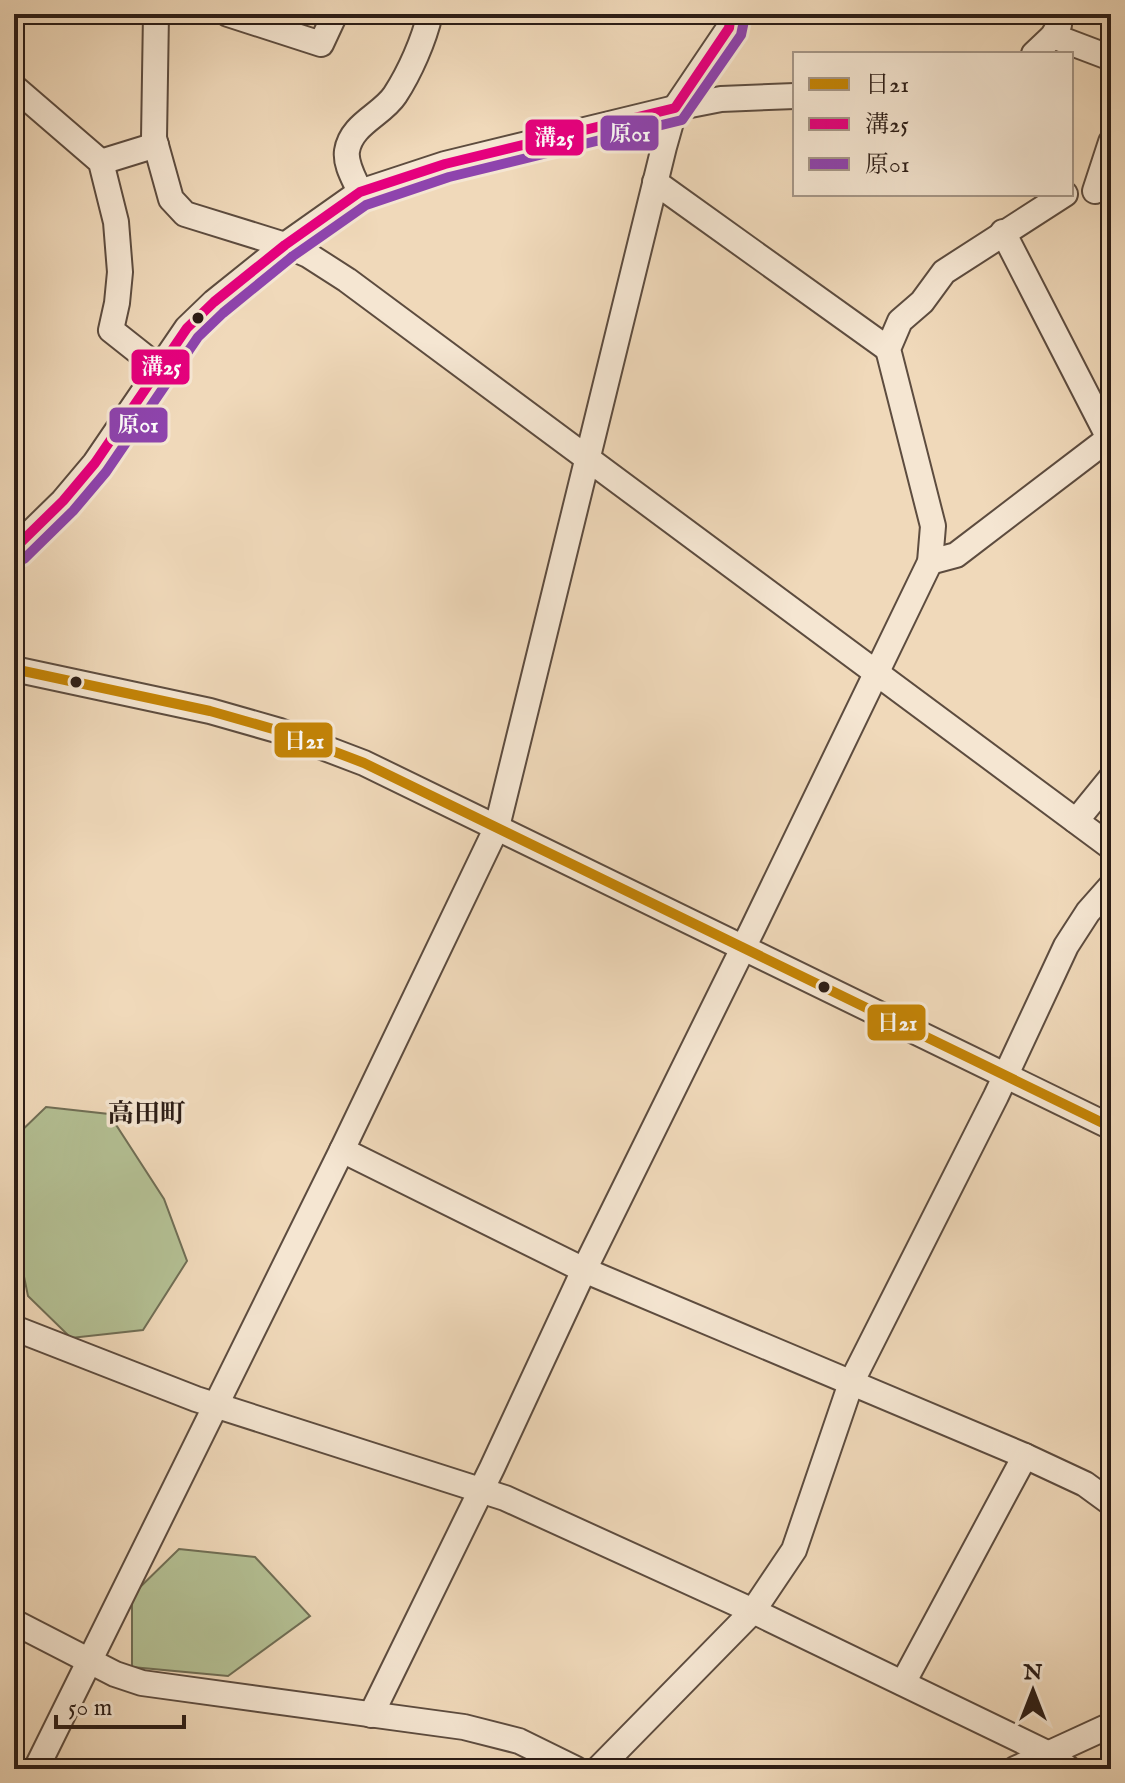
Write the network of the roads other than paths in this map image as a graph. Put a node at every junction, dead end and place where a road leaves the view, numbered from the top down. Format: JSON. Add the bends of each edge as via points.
{"nodes":[{"id":1,"x":156,"y":14,"type":"edge"},
{"id":2,"x":335,"y":14,"type":"edge"},
{"id":3,"x":430,"y":14,"type":"edge"},
{"id":4,"x":731,"y":14,"type":"edge"},
{"id":5,"x":238,"y":15,"type":"edge"},
{"id":6,"x":1036,"y":52,"type":"edge"},
{"id":7,"x":1111,"y":58,"type":"edge"},
{"id":8,"x":14,"y":87,"type":"edge"},
{"id":9,"x":793,"y":96,"type":"edge"},
{"id":10,"x":675,"y":108,"type":"junction"},
{"id":11,"x":1111,"y":142,"type":"edge"},
{"id":12,"x":156,"y":145,"type":"junction"},
{"id":13,"x":101,"y":162,"type":"junction"},
{"id":14,"x":655,"y":182,"type":"junction"},
{"id":15,"x":1082,"y":189,"type":"edge"},
{"id":16,"x":360,"y":192,"type":"junction"},
{"id":17,"x":1069,"y":196,"type":"edge"},
{"id":18,"x":1003,"y":232,"type":"junction"},
{"id":19,"x":285,"y":245,"type":"junction"},
{"id":20,"x":888,"y":349,"type":"junction"},
{"id":21,"x":159,"y":368,"type":"junction"},
{"id":22,"x":1110,"y":440,"type":"edge"},
{"id":23,"x":588,"y":458,"type":"junction"},
{"id":24,"x":14,"y":549,"type":"edge"},
{"id":25,"x":930,"y":562,"type":"junction"},
{"id":26,"x":14,"y":669,"type":"edge"},
{"id":27,"x":875,"y":672,"type":"junction"},
{"id":28,"x":1111,"y":778,"type":"edge"},
{"id":29,"x":1076,"y":821,"type":"junction"},
{"id":30,"x":497,"y":827,"type":"junction"},
{"id":31,"x":1111,"y":847,"type":"edge"},
{"id":32,"x":1111,"y":886,"type":"edge"},
{"id":33,"x":743,"y":949,"type":"junction"},
{"id":34,"x":1005,"y":1075,"type":"junction"},
{"id":35,"x":1111,"y":1127,"type":"edge"},
{"id":36,"x":342,"y":1150,"type":"junction"},
{"id":37,"x":584,"y":1270,"type":"junction"},
{"id":38,"x":14,"y":1328,"type":"edge"},
{"id":39,"x":851,"y":1383,"type":"junction"},
{"id":40,"x":214,"y":1405,"type":"junction"},
{"id":41,"x":1025,"y":1456,"type":"junction"},
{"id":42,"x":480,"y":1489,"type":"junction"},
{"id":43,"x":1111,"y":1503,"type":"edge"},
{"id":44,"x":753,"y":1611,"type":"junction"},
{"id":45,"x":14,"y":1622,"type":"edge"},
{"id":46,"x":89,"y":1661,"type":"junction"},
{"id":47,"x":903,"y":1683,"type":"junction"},
{"id":48,"x":371,"y":1715,"type":"junction"},
{"id":49,"x":1111,"y":1725,"type":"edge"},
{"id":50,"x":1049,"y":1754,"type":"junction"},
{"id":51,"x":36,"y":1769,"type":"edge"},
{"id":52,"x":576,"y":1769,"type":"edge"},
{"id":53,"x":598,"y":1769,"type":"edge"},
{"id":54,"x":1015,"y":1769,"type":"edge"},
{"id":55,"x":1069,"y":1769,"type":"edge"}],
"edges":[{"from":1,"to":12,"type":"street"},
{"from":2,"to":5,"type":"street","via":[[321,44]]},
{"from":3,"to":16,"type":"street","via":[[396,93],[365,121],[347,149],[347,163]]},
{"from":4,"to":10,"type":"street","via":[[729,28]]},
{"from":6,"to":7,"type":"street","via":[[1056,31]]},
{"from":8,"to":13,"type":"street"},
{"from":9,"to":10,"type":"street","via":[[721,99]]},
{"from":10,"to":14,"type":"street"},
{"from":10,"to":16,"type":"street","via":[[445,164]]},
{"from":11,"to":15,"type":"street"},
{"from":12,"to":13,"type":"street"},
{"from":12,"to":19,"type":"street","via":[[171,199],[185,214]]},
{"from":13,"to":21,"type":"street","via":[[116,222],[120,272],[111,330]]},
{"from":14,"to":20,"type":"street"},
{"from":14,"to":23,"type":"street"},
{"from":16,"to":19,"type":"street"},
{"from":17,"to":18,"type":"street"},
{"from":18,"to":20,"type":"street","via":[[944,272],[900,321]]},
{"from":18,"to":22,"type":"street"},
{"from":19,"to":21,"type":"street","via":[[187,328]]},
{"from":19,"to":23,"type":"street","via":[[347,280]]},
{"from":20,"to":25,"type":"street","via":[[933,526]]},
{"from":21,"to":24,"type":"street","via":[[95,463]]},
{"from":22,"to":25,"type":"street","via":[[956,555]]},
{"from":23,"to":27,"type":"street"},
{"from":23,"to":30,"type":"street"},
{"from":25,"to":27,"type":"street"},
{"from":26,"to":30,"type":"street","via":[[280,731],[364,763]]},
{"from":27,"to":29,"type":"street"},
{"from":27,"to":33,"type":"street"},
{"from":28,"to":29,"type":"street"},
{"from":29,"to":31,"type":"street"},
{"from":30,"to":33,"type":"street"},
{"from":30,"to":36,"type":"street"},
{"from":32,"to":34,"type":"street","via":[[1066,946]]},
{"from":33,"to":34,"type":"street"},
{"from":33,"to":37,"type":"street"},
{"from":34,"to":35,"type":"street"},
{"from":34,"to":39,"type":"street"},
{"from":36,"to":37,"type":"street"},
{"from":36,"to":40,"type":"street"},
{"from":37,"to":39,"type":"street"},
{"from":37,"to":42,"type":"street"},
{"from":38,"to":40,"type":"street"},
{"from":39,"to":41,"type":"street"},
{"from":39,"to":44,"type":"street","via":[[794,1550]]},
{"from":40,"to":42,"type":"street"},
{"from":40,"to":46,"type":"street"},
{"from":41,"to":43,"type":"street","via":[[1085,1484]]},
{"from":41,"to":47,"type":"street"},
{"from":42,"to":44,"type":"street"},
{"from":42,"to":48,"type":"street"},
{"from":44,"to":47,"type":"street"},
{"from":44,"to":53,"type":"street"},
{"from":45,"to":46,"type":"street"},
{"from":46,"to":48,"type":"street","via":[[142,1683]]},
{"from":46,"to":51,"type":"street"},
{"from":47,"to":50,"type":"street"},
{"from":48,"to":52,"type":"street","via":[[464,1727],[519,1741]]},
{"from":49,"to":50,"type":"street"},
{"from":50,"to":54,"type":"street"},
{"from":50,"to":55,"type":"street"}]}
